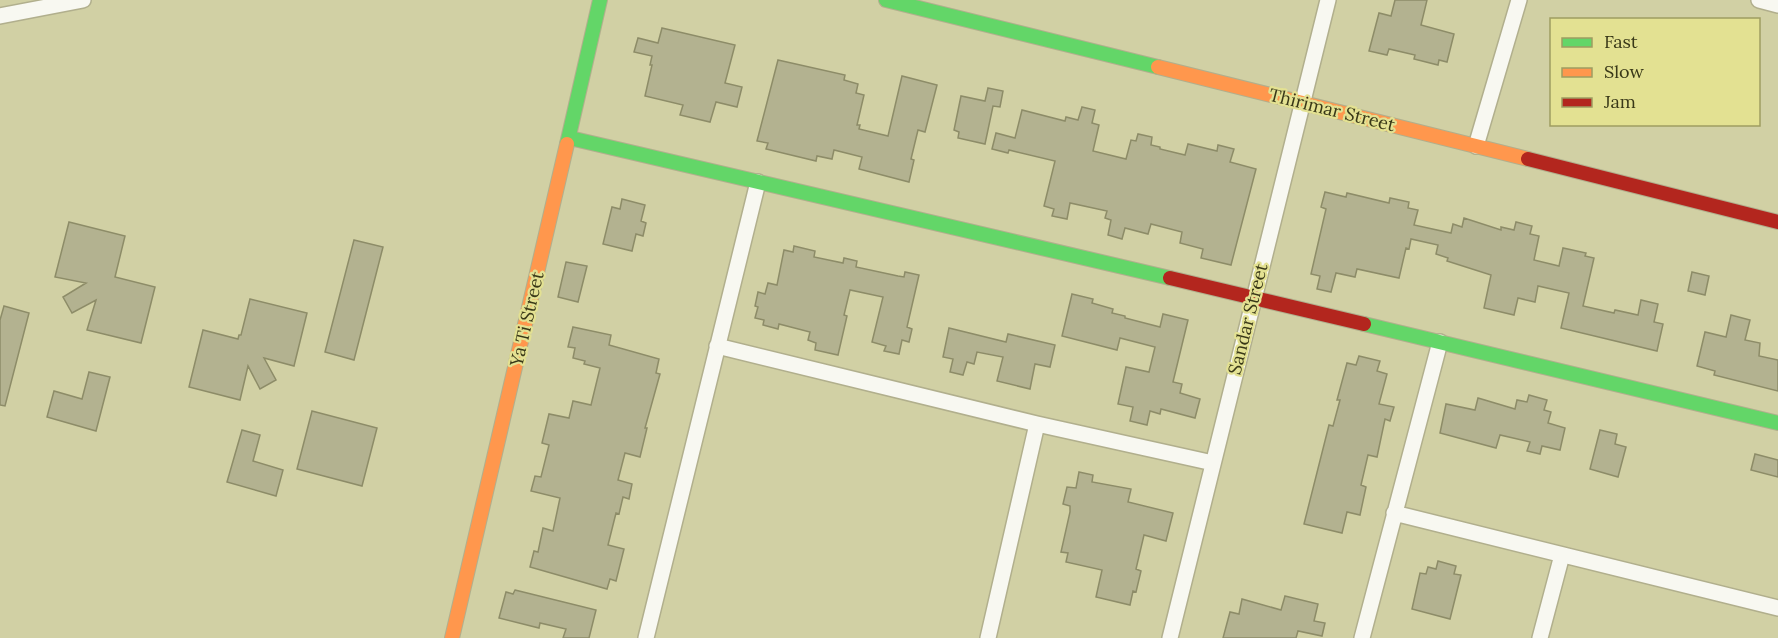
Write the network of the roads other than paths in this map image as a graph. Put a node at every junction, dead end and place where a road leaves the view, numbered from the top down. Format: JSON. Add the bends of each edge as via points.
{"nodes":[{"id":1,"x":83,"y":0,"type":"edge"},
{"id":2,"x":600,"y":0,"type":"edge"},
{"id":3,"x":886,"y":0,"type":"edge"},
{"id":4,"x":1328,"y":0,"type":"edge"},
{"id":5,"x":1519,"y":0,"type":"edge"},
{"id":6,"x":1759,"y":0,"type":"edge"},
{"id":7,"x":1778,"y":4,"type":"edge"},
{"id":8,"x":0,"y":16,"type":"edge"},
{"id":9,"x":1303,"y":102,"type":"junction"},
{"id":10,"x":570,"y":138,"type":"junction"},
{"id":11,"x":1476,"y":146,"type":"junction"},
{"id":12,"x":758,"y":182,"type":"junction"},
{"id":13,"x":1778,"y":222,"type":"edge"},
{"id":14,"x":1253,"y":297,"type":"junction"},
{"id":15,"x":1440,"y":342,"type":"junction"},
{"id":16,"x":717,"y":345,"type":"junction"},
{"id":17,"x":1778,"y":423,"type":"edge"},
{"id":18,"x":1038,"y":424,"type":"junction"},
{"id":19,"x":1213,"y":463,"type":"junction"},
{"id":20,"x":1394,"y":513,"type":"junction"},
{"id":21,"x":1562,"y":555,"type":"junction"},
{"id":22,"x":1778,"y":608,"type":"edge"},
{"id":23,"x":452,"y":638,"type":"edge"},
{"id":24,"x":646,"y":638,"type":"edge"},
{"id":25,"x":988,"y":638,"type":"edge"},
{"id":26,"x":1170,"y":638,"type":"edge"},
{"id":27,"x":1362,"y":638,"type":"edge"},
{"id":28,"x":1540,"y":638,"type":"edge"}],
"edges":[{"from":1,"to":8,"type":"street"},
{"from":2,"to":10,"type":"street","name":"Ya Ti Street"},
{"from":3,"to":9,"type":"street","name":"Thirimar Street"},
{"from":4,"to":9,"type":"street","name":"Sandar Street"},
{"from":5,"to":11,"type":"street"},
{"from":6,"to":7,"type":"street"},
{"from":9,"to":11,"type":"street","name":"Thirimar Street"},
{"from":9,"to":14,"type":"street","name":"Sandar Street"},
{"from":10,"to":12,"type":"street"},
{"from":10,"to":23,"type":"street","name":"Ya Ti Street"},
{"from":11,"to":13,"type":"street","name":"Thirimar Street"},
{"from":12,"to":14,"type":"street"},
{"from":12,"to":16,"type":"street"},
{"from":14,"to":15,"type":"street"},
{"from":14,"to":19,"type":"street","name":"Sandar Street"},
{"from":15,"to":17,"type":"street"},
{"from":15,"to":20,"type":"street"},
{"from":16,"to":18,"type":"street"},
{"from":16,"to":24,"type":"street"},
{"from":18,"to":19,"type":"street"},
{"from":18,"to":25,"type":"street"},
{"from":19,"to":26,"type":"street","name":"Sandar Street"},
{"from":20,"to":21,"type":"street"},
{"from":20,"to":27,"type":"street"},
{"from":21,"to":22,"type":"street"},
{"from":21,"to":28,"type":"street"}]}
